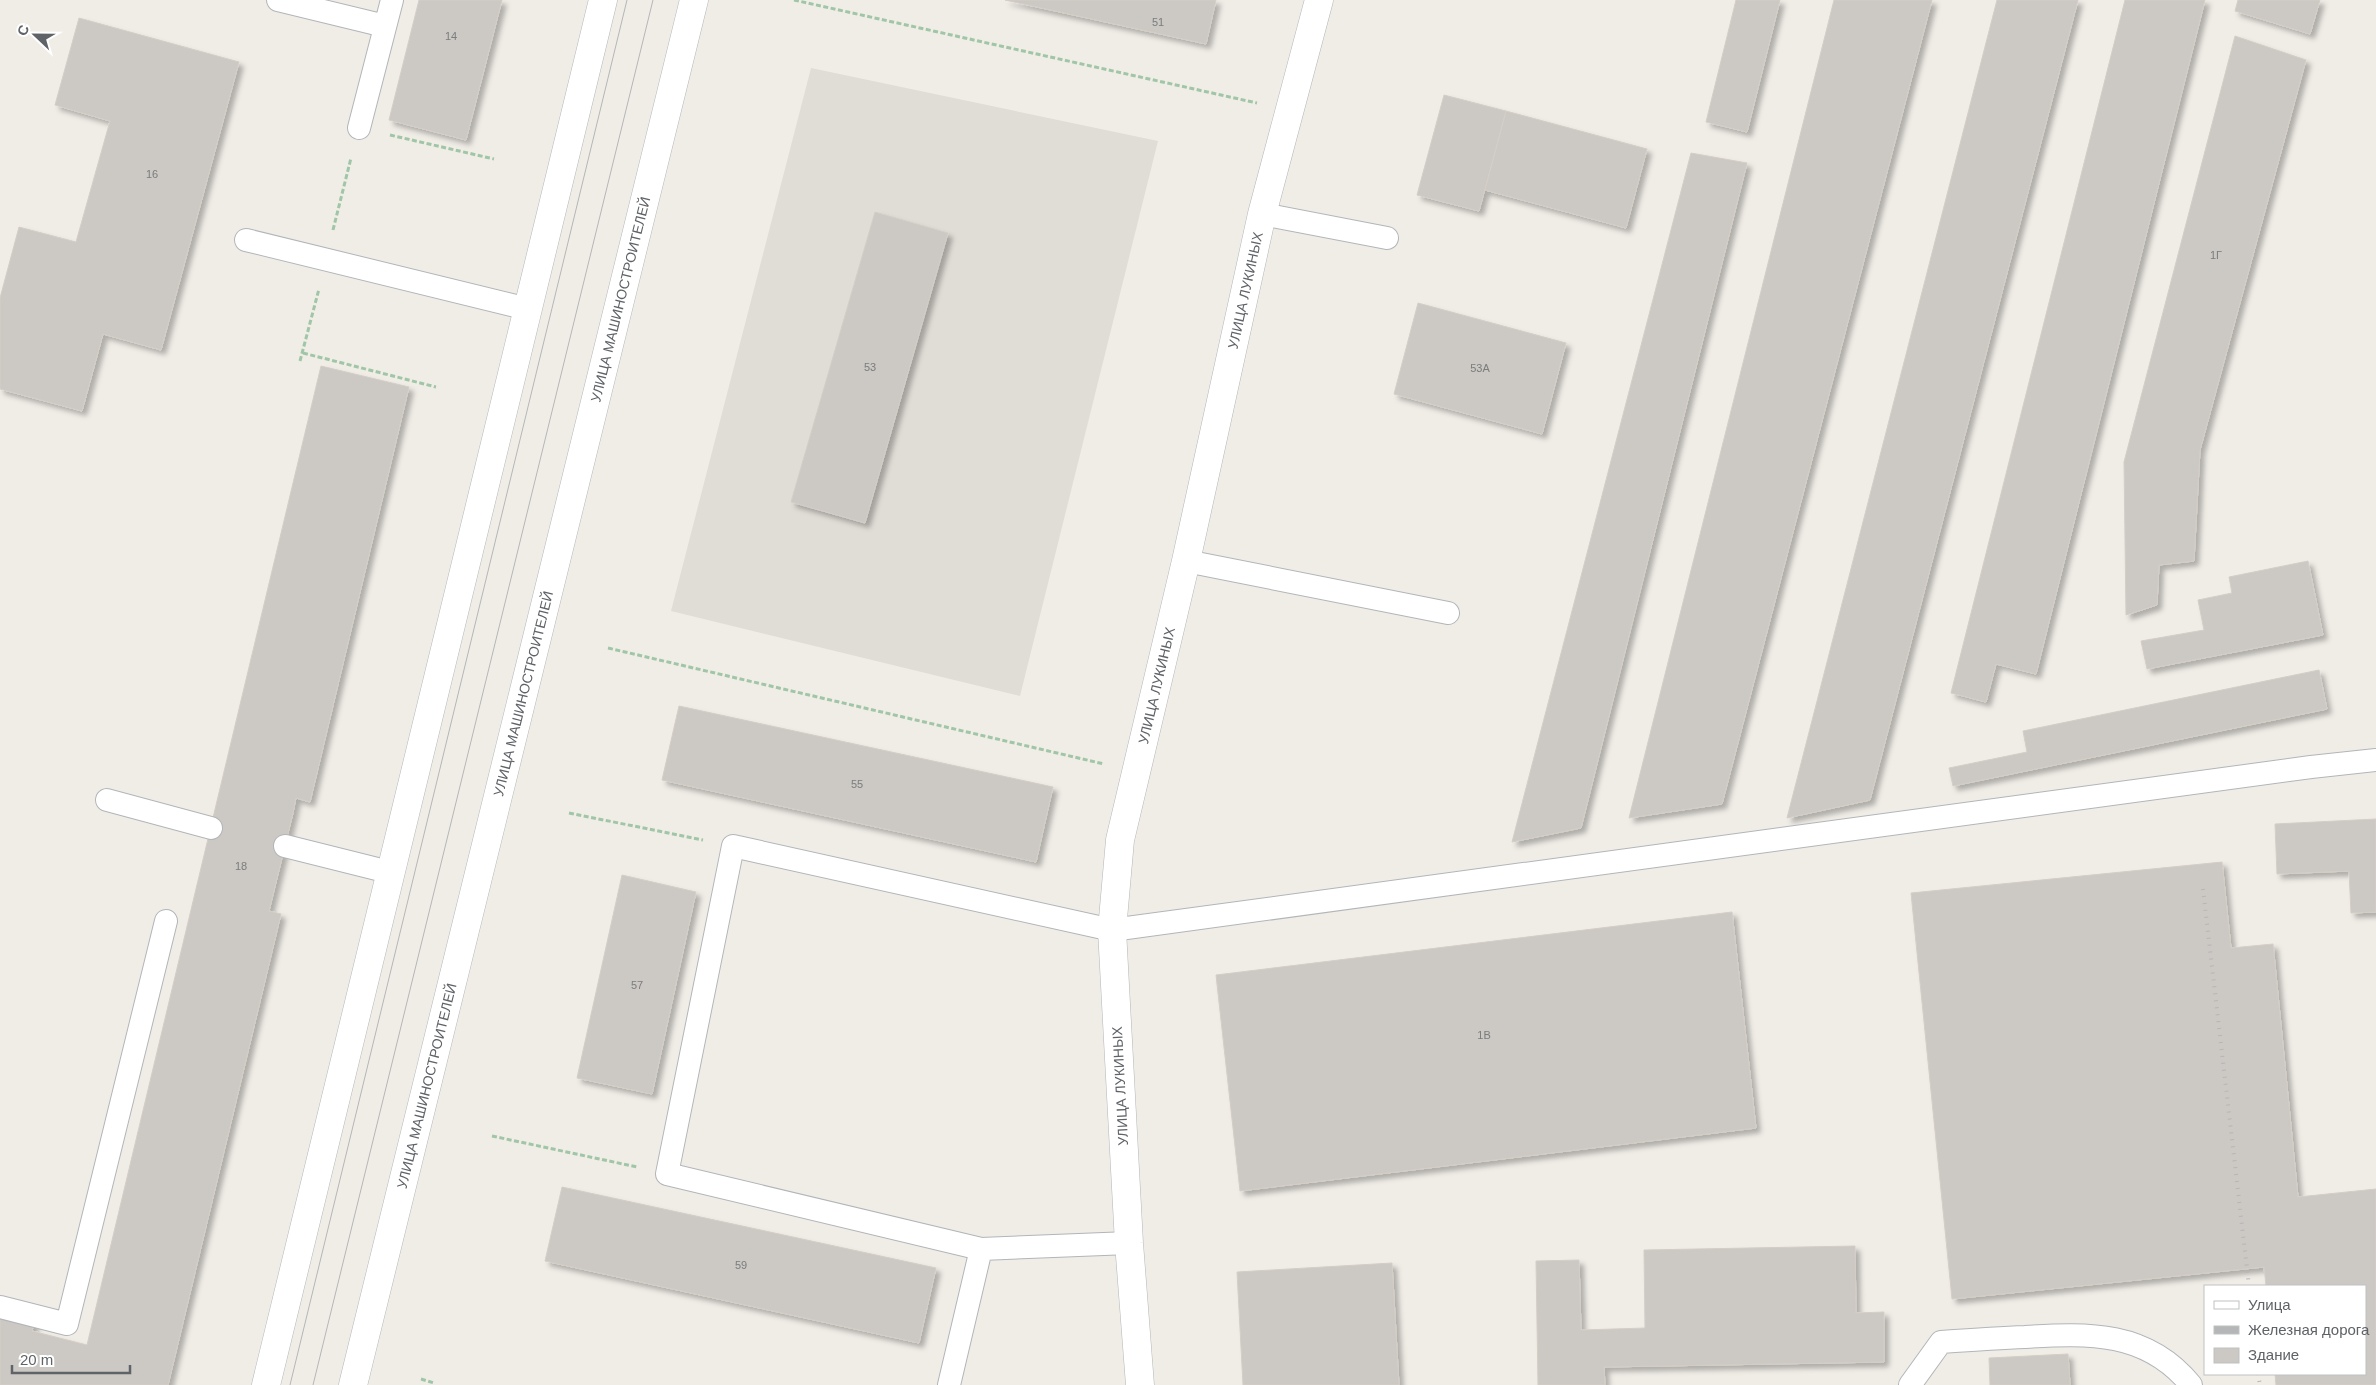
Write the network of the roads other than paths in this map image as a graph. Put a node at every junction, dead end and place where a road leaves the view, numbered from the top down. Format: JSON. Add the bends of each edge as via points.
{"nodes":[{"id":1,"x":278,"y":0,"type":"edge"},
{"id":2,"x":392,"y":0,"type":"edge"},
{"id":3,"x":603,"y":0,"type":"edge"},
{"id":4,"x":694,"y":0,"type":"edge"},
{"id":5,"x":1319,"y":0,"type":"edge"},
{"id":6,"x":385,"y":26,"type":"junction"},
{"id":7,"x":359,"y":128,"type":"road end"},
{"id":8,"x":1262,"y":214,"type":"junction"},
{"id":9,"x":1387,"y":238,"type":"dead end"},
{"id":10,"x":246,"y":240,"type":"dead end"},
{"id":11,"x":528,"y":309,"type":"junction"},
{"id":12,"x":1186,"y":561,"type":"junction"},
{"id":13,"x":1448,"y":613,"type":"dead end"},
{"id":14,"x":2376,"y":760,"type":"edge"},
{"id":15,"x":107,"y":800,"type":"dead end"},
{"id":16,"x":211,"y":828,"type":"dead end"},
{"id":17,"x":285,"y":846,"type":"dead end"},
{"id":18,"x":389,"y":872,"type":"junction"},
{"id":19,"x":166,"y":921,"type":"dead end"},
{"id":20,"x":1112,"y":930,"type":"junction"},
{"id":21,"x":1129,"y":1243,"type":"junction"},
{"id":22,"x":981,"y":1249,"type":"junction"},
{"id":23,"x":0,"y":1307,"type":"edge"},
{"id":24,"x":266,"y":1385,"type":"edge"},
{"id":25,"x":352,"y":1385,"type":"edge"},
{"id":26,"x":949,"y":1385,"type":"edge"},
{"id":27,"x":1140,"y":1385,"type":"edge"},
{"id":28,"x":1910,"y":1385,"type":"edge"},
{"id":29,"x":2191,"y":1385,"type":"edge"}],
"edges":[{"from":1,"to":6,"type":"lane"},
{"from":2,"to":6,"type":"lane"},
{"from":3,"to":11,"type":"main road"},
{"from":4,"to":25,"type":"main road","name":"УЛИЦА МАШИНОСТРОИТЕЛЕЙ"},
{"from":5,"to":8,"type":"main road","name":"УЛИЦА ЛУКИНЫХ"},
{"from":6,"to":7,"type":"lane"},
{"from":8,"to":9,"type":"lane"},
{"from":8,"to":12,"type":"main road","name":"УЛИЦА ЛУКИНЫХ"},
{"from":10,"to":11,"type":"lane"},
{"from":11,"to":18,"type":"main road"},
{"from":12,"to":13,"type":"lane"},
{"from":12,"to":20,"type":"main road","name":"УЛИЦА ЛУКИНЫХ","via":[[1120,840]]},
{"from":14,"to":20,"type":"lane"},
{"from":15,"to":16,"type":"lane"},
{"from":17,"to":18,"type":"lane"},
{"from":18,"to":24,"type":"main road"},
{"from":19,"to":23,"type":"lane","via":[[67,1324]]},
{"from":20,"to":21,"type":"main road","name":"УЛИЦА ЛУКИНЫХ"},
{"from":20,"to":22,"type":"lane","via":[[733,846],[667,1174]]},
{"from":21,"to":22,"type":"lane"},
{"from":21,"to":27,"type":"main road","name":"УЛИЦА ЛУКИНЫХ"},
{"from":22,"to":26,"type":"lane"},
{"from":28,"to":29,"type":"lane","via":[[1941,1342],[2074,1334],[2108,1336],[2138,1346],[2164,1360]]}]}
